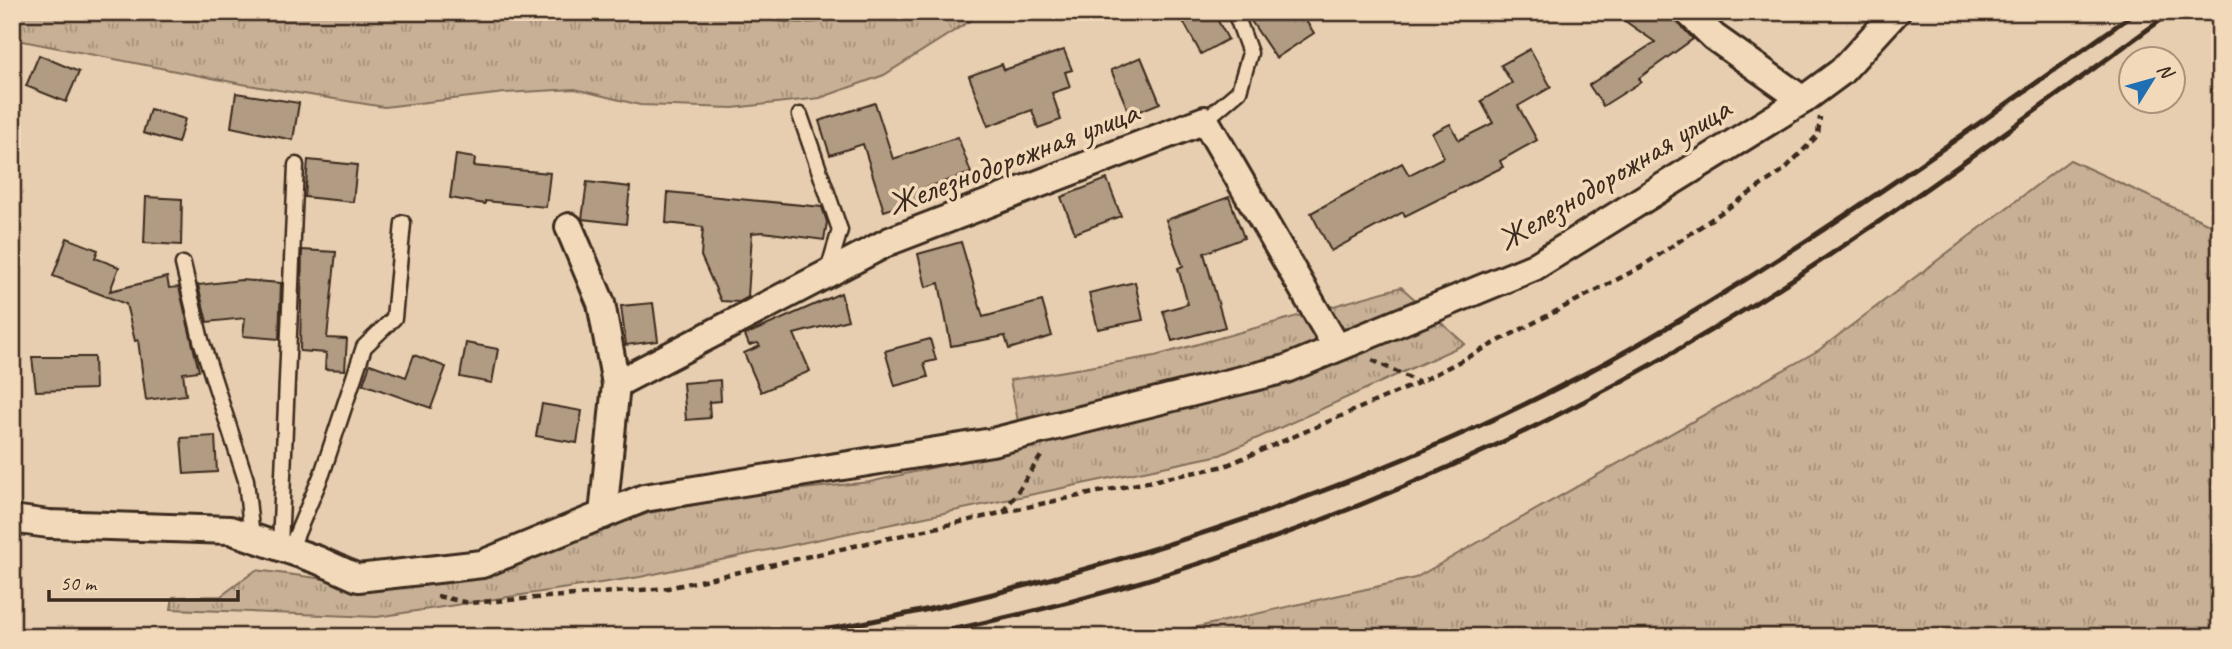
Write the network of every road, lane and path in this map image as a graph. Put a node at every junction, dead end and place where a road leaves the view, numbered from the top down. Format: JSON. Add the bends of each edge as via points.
{"nodes":[{"id":1,"x":1235,"y":12,"type":"edge"},
{"id":2,"x":1688,"y":12,"type":"edge"},
{"id":3,"x":1895,"y":12,"type":"edge"},
{"id":4,"x":1826,"y":83,"type":"junction"},
{"id":5,"x":1803,"y":100,"type":"junction"},
{"id":6,"x":800,"y":115,"type":"dead end"},
{"id":7,"x":1205,"y":120,"type":"junction"},
{"id":8,"x":296,"y":165,"type":"dead end"},
{"id":9,"x":403,"y":223,"type":"dead end"},
{"id":10,"x":569,"y":227,"type":"dead end"},
{"id":11,"x":184,"y":264,"type":"dead end"},
{"id":12,"x":827,"y":275,"type":"junction"},
{"id":13,"x":1336,"y":346,"type":"junction"},
{"id":14,"x":1418,"y":383,"type":"junction"},
{"id":15,"x":615,"y":384,"type":"junction"},
{"id":16,"x":1054,"y":426,"type":"junction"},
{"id":17,"x":1004,"y":512,"type":"junction"},
{"id":18,"x":603,"y":515,"type":"junction"},
{"id":19,"x":12,"y":519,"type":"edge"},
{"id":20,"x":252,"y":538,"type":"junction"},
{"id":21,"x":285,"y":549,"type":"junction"},
{"id":22,"x":432,"y":594,"type":"dead end"}],
"edges":[{"from":1,"to":7,"type":"lane","via":[[1250,53],[1239,91]]},
{"from":2,"to":5,"type":"street","via":[[1714,37]]},
{"from":3,"to":4,"type":"street","name":"Железнодорожная улица"},
{"from":4,"to":5,"type":"street","name":"Железнодорожная улица"},
{"from":4,"to":14,"type":"path","via":[[1818,135],[1784,170],[1640,267]]},
{"from":5,"to":13,"type":"street","name":"Железнодорожная улица","via":[[1534,267]]},
{"from":6,"to":12,"type":"lane","via":[[840,230]]},
{"from":7,"to":12,"type":"street","name":"Железнодорожная улица","via":[[890,241]]},
{"from":7,"to":13,"type":"street"},
{"from":8,"to":21,"type":"lane"},
{"from":9,"to":21,"type":"lane","via":[[394,318],[364,347],[322,474]]},
{"from":10,"to":15,"type":"street","via":[[601,303]]},
{"from":11,"to":20,"type":"lane","via":[[201,341],[246,480]]},
{"from":12,"to":15,"type":"street","name":"Железнодорожная улица"},
{"from":13,"to":14,"type":"path"},
{"from":13,"to":16,"type":"street","name":"Железнодорожная улица","via":[[1286,369]]},
{"from":14,"to":17,"type":"path","via":[[1225,466]]},
{"from":15,"to":18,"type":"street"},
{"from":16,"to":17,"type":"path","via":[[1035,468]]},
{"from":16,"to":18,"type":"street","name":"Железнодорожная улица","via":[[992,442],[644,498]]},
{"from":17,"to":22,"type":"path","via":[[668,588],[469,603]]},
{"from":18,"to":21,"type":"street","name":"Железнодорожная улица","via":[[482,564],[358,578]]},
{"from":19,"to":20,"type":"street","name":"Железнодорожная улица","via":[[230,530]]},
{"from":20,"to":21,"type":"street","name":"Железнодорожная улица"}]}
